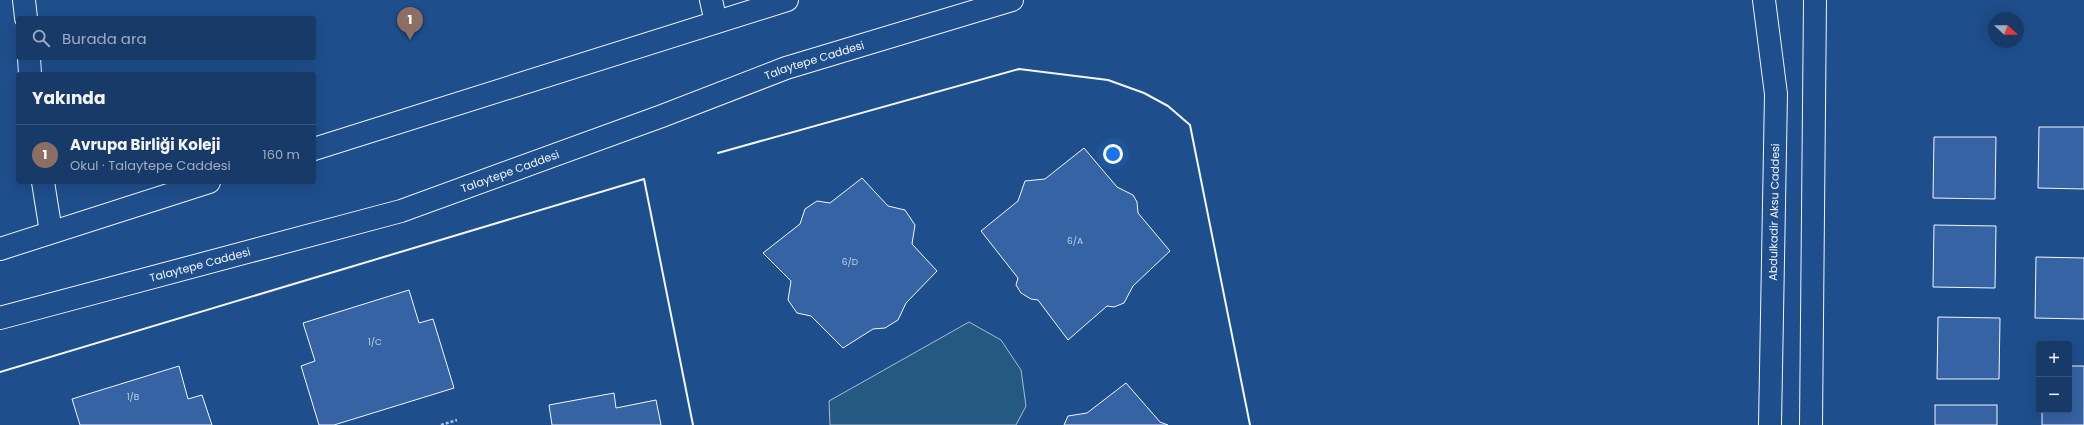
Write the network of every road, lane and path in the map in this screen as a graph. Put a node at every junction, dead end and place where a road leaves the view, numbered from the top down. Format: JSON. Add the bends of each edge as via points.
{"nodes":[{"id":1,"x":24,"y":0,"type":"edge"},
{"id":2,"x":711,"y":0,"type":"edge"},
{"id":3,"x":787,"y":0,"type":"edge"},
{"id":4,"x":1012,"y":0,"type":"edge"},
{"id":5,"x":1764,"y":0,"type":"edge"},
{"id":6,"x":1815,"y":0,"type":"edge"},
{"id":7,"x":26,"y":16,"type":"edge"},
{"id":8,"x":716,"y":22,"type":"junction"},
{"id":9,"x":29,"y":60,"type":"edge"},
{"id":10,"x":30,"y":72,"type":"edge"},
{"id":11,"x":316,"y":148,"type":"edge"},
{"id":12,"x":43,"y":184,"type":"edge"},
{"id":13,"x":203,"y":184,"type":"edge"},
{"id":14,"x":51,"y":232,"type":"junction"},
{"id":15,"x":0,"y":249,"type":"edge"},
{"id":16,"x":0,"y":318,"type":"edge"},
{"id":17,"x":457,"y":420,"type":"dead end"},
{"id":18,"x":441,"y":425,"type":"edge"},
{"id":19,"x":1770,"y":425,"type":"edge"},
{"id":20,"x":1811,"y":425,"type":"edge"}],
"edges":[{"from":1,"to":7,"type":"main road"},
{"from":2,"to":8,"type":"main road"},
{"from":3,"to":8,"type":"main road"},
{"from":4,"to":16,"type":"main road","name":"Talaytepe Caddesi","via":[[786,68],[401,211]]},
{"from":5,"to":19,"type":"main road","name":"Abdulkadir Aksu Caddesi","via":[[1776,94]]},
{"from":6,"to":20,"type":"main road"},
{"from":8,"to":11,"type":"main road"},
{"from":9,"to":10,"type":"main road"},
{"from":12,"to":14,"type":"main road"},
{"from":13,"to":14,"type":"main road"},
{"from":14,"to":15,"type":"main road"},
{"from":17,"to":18,"type":"path"}]}
